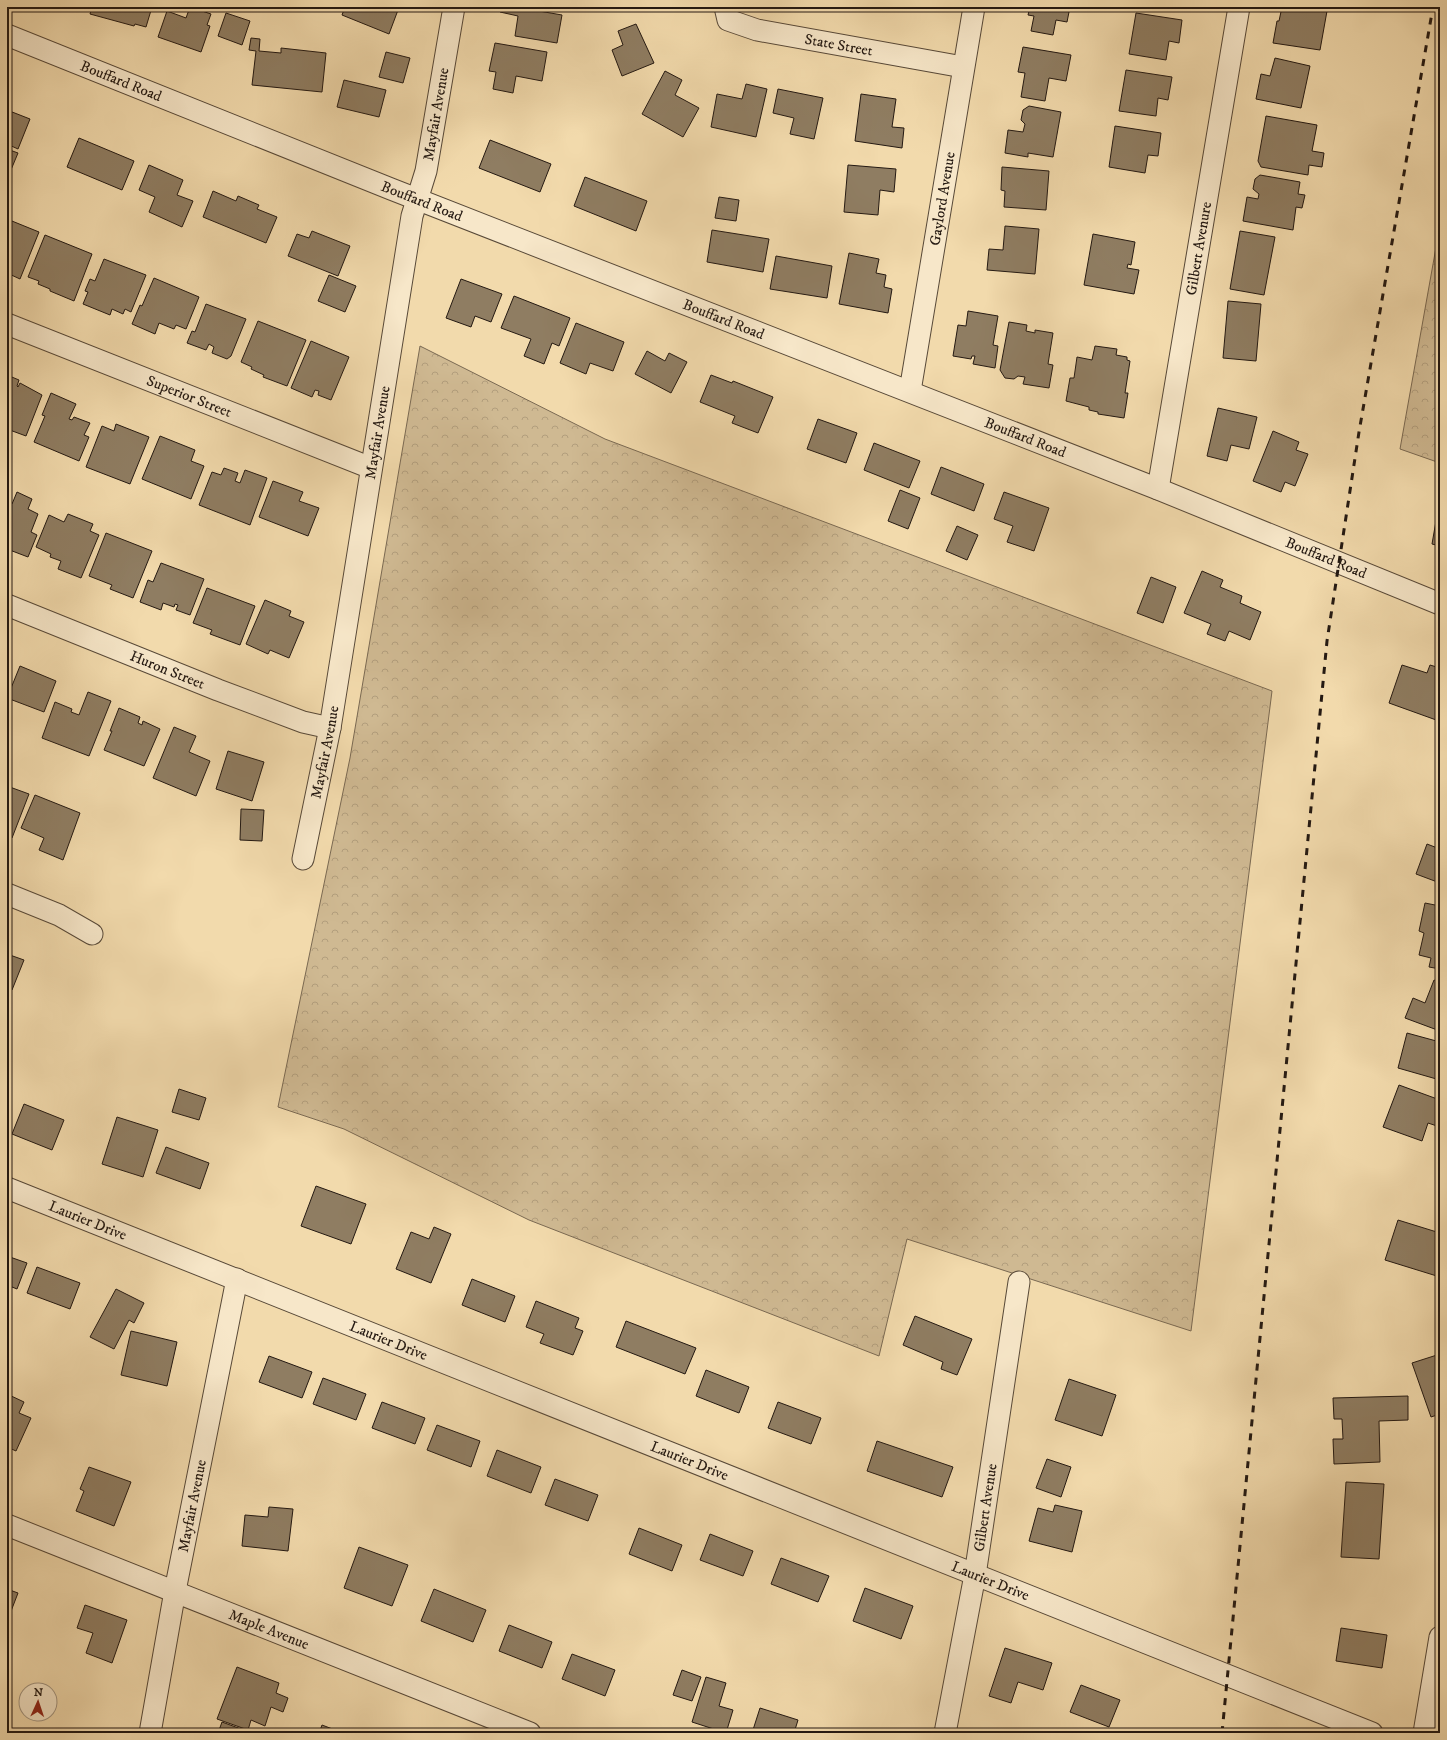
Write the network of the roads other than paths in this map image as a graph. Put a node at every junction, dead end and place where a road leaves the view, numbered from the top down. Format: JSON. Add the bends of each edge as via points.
{"nodes":[{"id":1,"x":454,"y":7,"type":"edge"},
{"id":2,"x":725,"y":7,"type":"edge"},
{"id":3,"x":974,"y":7,"type":"edge"},
{"id":4,"x":1239,"y":7,"type":"edge"},
{"id":5,"x":7,"y":35,"type":"edge"},
{"id":6,"x":963,"y":68,"type":"junction"},
{"id":7,"x":418,"y":199,"type":"junction"},
{"id":8,"x":7,"y":324,"type":"edge"},
{"id":9,"x":910,"y":391,"type":"junction"},
{"id":10,"x":371,"y":468,"type":"junction"},
{"id":11,"x":1158,"y":490,"type":"junction"},
{"id":12,"x":1440,"y":604,"type":"edge"},
{"id":13,"x":7,"y":605,"type":"edge"},
{"id":14,"x":330,"y":728,"type":"junction"},
{"id":15,"x":303,"y":859,"type":"dead end"},
{"id":16,"x":7,"y":894,"type":"edge"},
{"id":17,"x":92,"y":934,"type":"dead end"},
{"id":18,"x":7,"y":1188,"type":"edge"},
{"id":19,"x":236,"y":1279,"type":"junction"},
{"id":20,"x":1019,"y":1282,"type":"dead end"},
{"id":21,"x":7,"y":1525,"type":"edge"},
{"id":22,"x":975,"y":1575,"type":"junction"},
{"id":23,"x":175,"y":1591,"type":"junction"},
{"id":24,"x":1440,"y":1637,"type":"edge"},
{"id":25,"x":150,"y":1733,"type":"edge"},
{"id":26,"x":530,"y":1733,"type":"edge"},
{"id":27,"x":944,"y":1733,"type":"edge"},
{"id":28,"x":1372,"y":1733,"type":"edge"},
{"id":29,"x":1424,"y":1733,"type":"edge"}],
"edges":[{"from":1,"to":7,"type":"street","name":"Mayfair Avenue","via":[[426,171]]},
{"from":2,"to":6,"type":"street","name":"State Street","via":[[728,20],[757,30]]},
{"from":3,"to":6,"type":"street","name":"Gaylord Avenue"},
{"from":4,"to":11,"type":"street","name":"Gilbert Avenure"},
{"from":5,"to":7,"type":"street","name":"Bouffard Road"},
{"from":6,"to":9,"type":"street","name":"Gaylord Avenue"},
{"from":7,"to":9,"type":"street","name":"Bouffard Road"},
{"from":7,"to":10,"type":"street","name":"Mayfair Avenue","via":[[412,216]]},
{"from":8,"to":10,"type":"street","name":"Superior Street"},
{"from":9,"to":11,"type":"street","name":"Bouffard Road"},
{"from":10,"to":14,"type":"street","name":"Mayfair Avenue"},
{"from":11,"to":12,"type":"street","name":"Bouffard Road"},
{"from":13,"to":14,"type":"street","name":"Huron Street","via":[[218,690],[303,722]]},
{"from":14,"to":15,"type":"street","name":"Mayfair Avenue"},
{"from":16,"to":17,"type":"street","via":[[59,915]]},
{"from":18,"to":19,"type":"street","name":"Laurier Drive"},
{"from":19,"to":22,"type":"street","name":"Laurier Drive"},
{"from":19,"to":23,"type":"street","name":"Mayfair Avenue"},
{"from":20,"to":22,"type":"street","name":"Gilbert Avenue"},
{"from":21,"to":23,"type":"street","name":"Maple Avenue"},
{"from":22,"to":27,"type":"street","name":"Gilbert Avenue"},
{"from":22,"to":28,"type":"street","name":"Laurier Drive"},
{"from":23,"to":25,"type":"street","name":"Mayfair Avenue"},
{"from":23,"to":26,"type":"street","name":"Maple Avenue"},
{"from":24,"to":29,"type":"street"}]}
